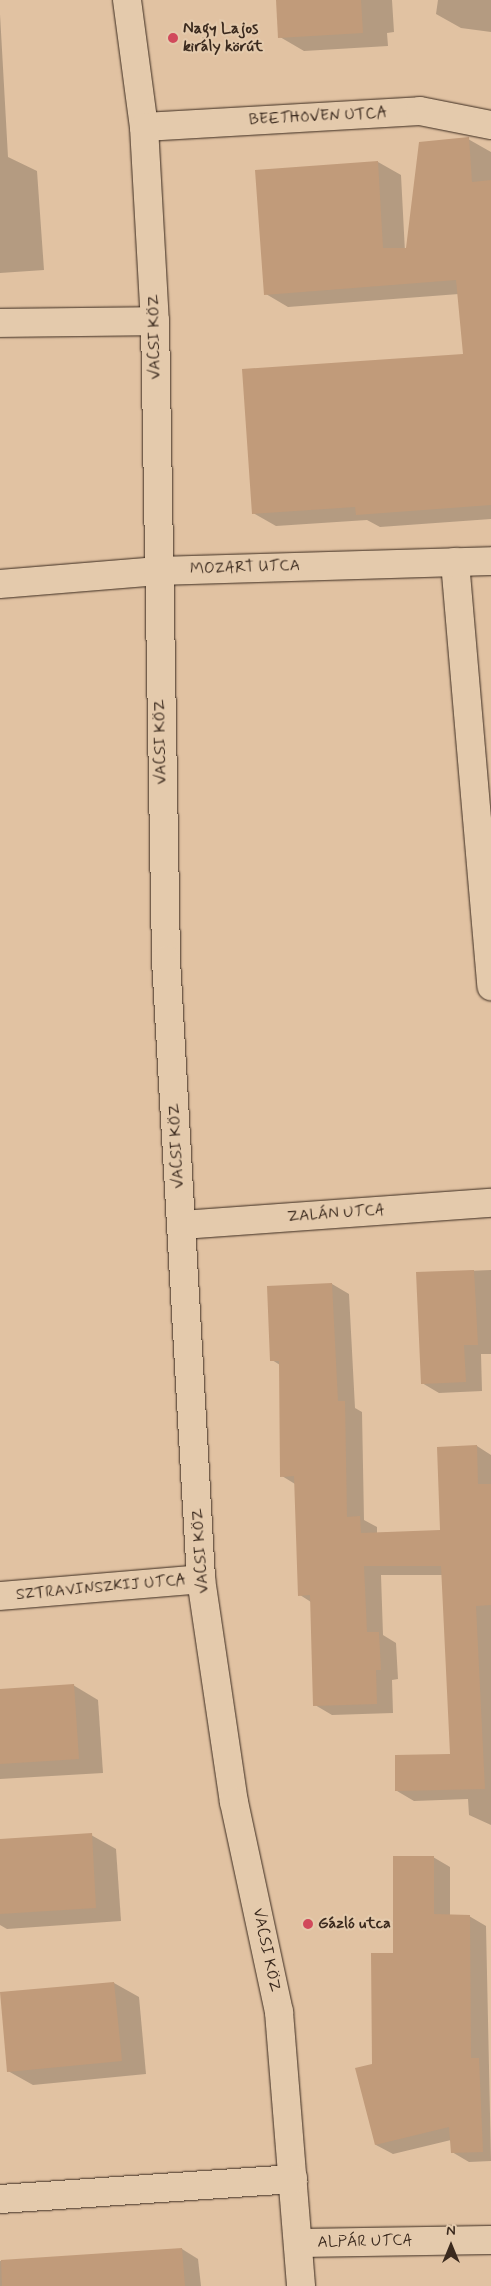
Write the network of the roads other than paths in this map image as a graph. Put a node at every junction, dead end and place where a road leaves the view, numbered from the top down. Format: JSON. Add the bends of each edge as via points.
{"nodes":[{"id":1,"x":127,"y":0,"type":"edge"},
{"id":2,"x":491,"y":126,"type":"edge"},
{"id":3,"x":144,"y":127,"type":"junction"},
{"id":4,"x":155,"y":321,"type":"junction"},
{"id":5,"x":0,"y":323,"type":"edge"},
{"id":6,"x":491,"y":561,"type":"edge"},
{"id":7,"x":455,"y":562,"type":"junction"},
{"id":8,"x":158,"y":571,"type":"junction"},
{"id":9,"x":0,"y":584,"type":"edge"},
{"id":10,"x":491,"y":986,"type":"edge"},
{"id":11,"x":491,"y":1203,"type":"edge"},
{"id":12,"x":182,"y":1225,"type":"junction"},
{"id":13,"x":201,"y":1579,"type":"junction"},
{"id":14,"x":0,"y":1596,"type":"edge"},
{"id":15,"x":293,"y":2179,"type":"junction"},
{"id":16,"x":0,"y":2199,"type":"edge"},
{"id":17,"x":491,"y":2240,"type":"edge"},
{"id":18,"x":299,"y":2242,"type":"junction"},
{"id":19,"x":301,"y":2286,"type":"edge"}],
"edges":[{"from":1,"to":3,"type":"street","name":"VACSI KÖZ"},
{"from":2,"to":3,"type":"street","name":"BEETHOVEN UTCA","via":[[420,111]]},
{"from":3,"to":4,"type":"street","name":"VACSI KÖZ"},
{"from":4,"to":5,"type":"street"},
{"from":4,"to":8,"type":"street","name":"VACSI KÖZ"},
{"from":6,"to":7,"type":"street","name":"MOZART UTCA"},
{"from":7,"to":8,"type":"street","name":"MOZART UTCA"},
{"from":7,"to":10,"type":"street"},
{"from":8,"to":9,"type":"street","name":"MOZART UTCA"},
{"from":8,"to":12,"type":"street","name":"VACSI KÖZ","via":[[166,960]]},
{"from":11,"to":12,"type":"street","name":"ZALÁN UTCA"},
{"from":12,"to":13,"type":"street","name":"VACSI KÖZ"},
{"from":13,"to":14,"type":"street","name":"SZTRAVINSZKIJ UTCA"},
{"from":13,"to":15,"type":"street","name":"VACSI KÖZ","via":[[234,1802],[279,2012]]},
{"from":15,"to":16,"type":"street"},
{"from":15,"to":18,"type":"street","name":"VACSI KÖZ"},
{"from":17,"to":18,"type":"street","name":"ALPÁR UTCA"},
{"from":18,"to":19,"type":"street","name":"VACSI KÖZ"}]}
